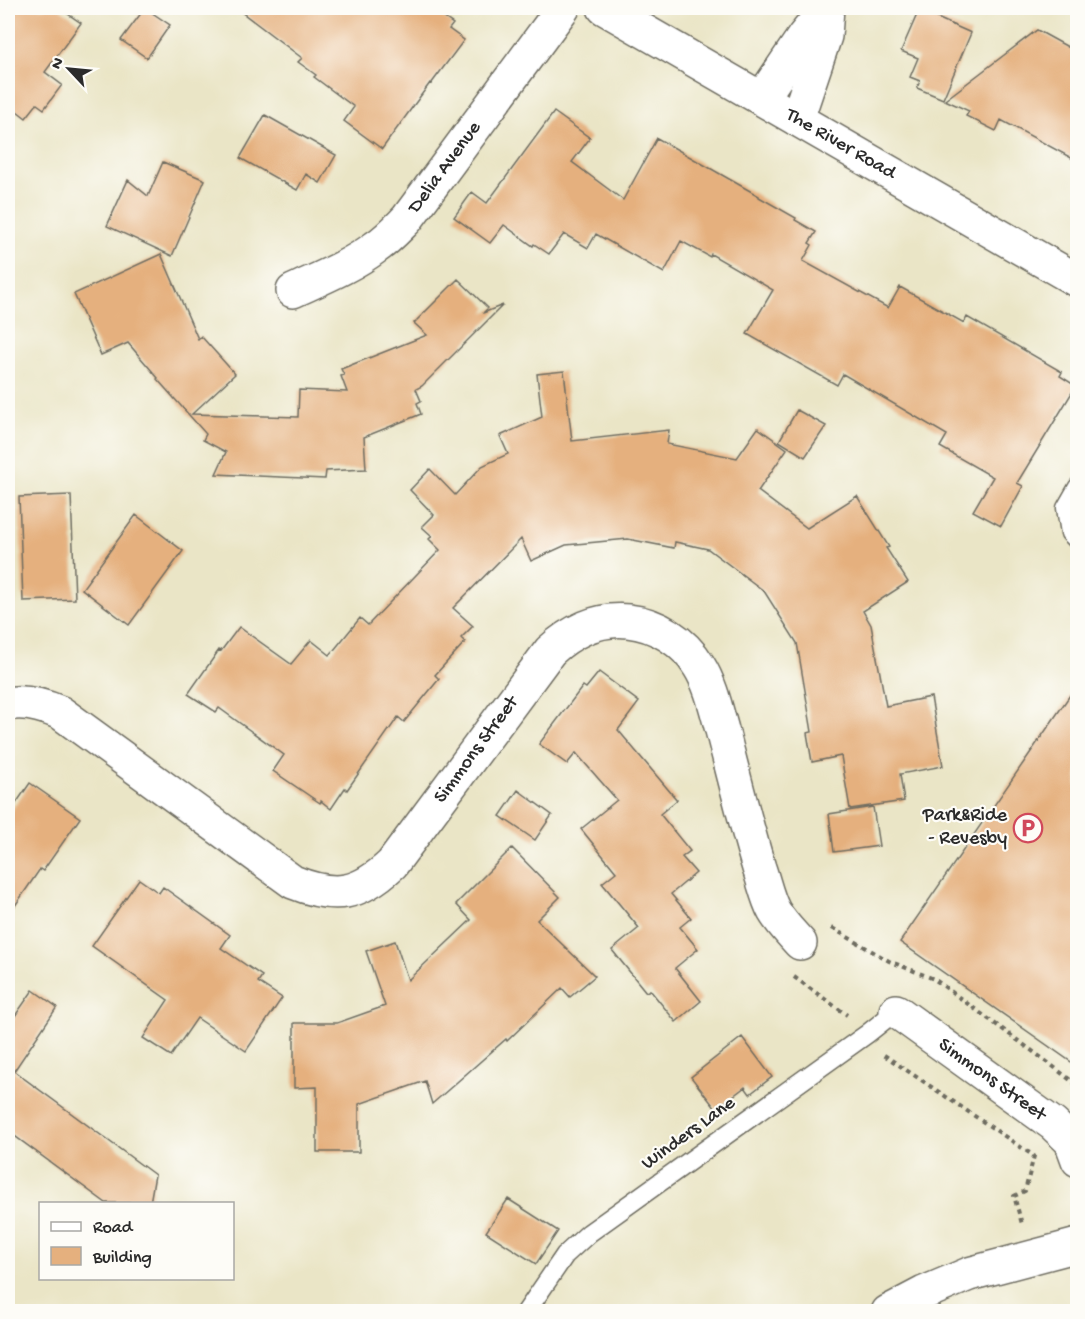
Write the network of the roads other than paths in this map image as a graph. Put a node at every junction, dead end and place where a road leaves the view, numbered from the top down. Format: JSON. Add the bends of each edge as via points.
{"nodes":[{"id":1,"x":563,"y":8,"type":"edge"},
{"id":2,"x":604,"y":8,"type":"edge"},
{"id":3,"x":827,"y":8,"type":"edge"},
{"id":4,"x":762,"y":98,"type":"junction"},
{"id":5,"x":797,"y":118,"type":"junction"},
{"id":6,"x":1077,"y":281,"type":"edge"},
{"id":7,"x":293,"y":291,"type":"dead end"},
{"id":8,"x":1077,"y":487,"type":"edge"},
{"id":9,"x":1077,"y":541,"type":"edge"},
{"id":10,"x":8,"y":704,"type":"edge"},
{"id":11,"x":793,"y":957,"type":"road end"},
{"id":12,"x":896,"y":1011,"type":"joint"},
{"id":13,"x":1075,"y":1145,"type":"edge"},
{"id":14,"x":1077,"y":1245,"type":"edge"},
{"id":15,"x":525,"y":1311,"type":"edge"},
{"id":16,"x":888,"y":1311,"type":"edge"}],
"edges":[{"from":1,"to":7,"type":"street","name":"Delia Avenue","via":[[407,219],[376,248]]},
{"from":2,"to":4,"type":"street","name":"The River Road"},
{"from":3,"to":4,"type":"street"},
{"from":3,"to":5,"type":"street","via":[[825,36]]},
{"from":4,"to":5,"type":"street","name":"The River Road"},
{"from":5,"to":6,"type":"street","name":"The River Road"},
{"from":8,"to":9,"type":"lane","via":[[1066,508],[1071,533]]},
{"from":10,"to":11,"type":"street","name":"Simmons Street","via":[[31,704],[61,713],[293,882],[320,891],[350,890],[365,886],[392,864],[549,651],[592,624],[640,622],[677,640],[699,666],[713,699],[755,854]]},
{"from":12,"to":13,"type":"street","name":"Simmons Street","via":[[1053,1124]]},
{"from":12,"to":15,"type":"lane","name":"Winders Lane","via":[[589,1233],[565,1255]]},
{"from":14,"to":16,"type":"street","via":[[969,1274]]}]}
